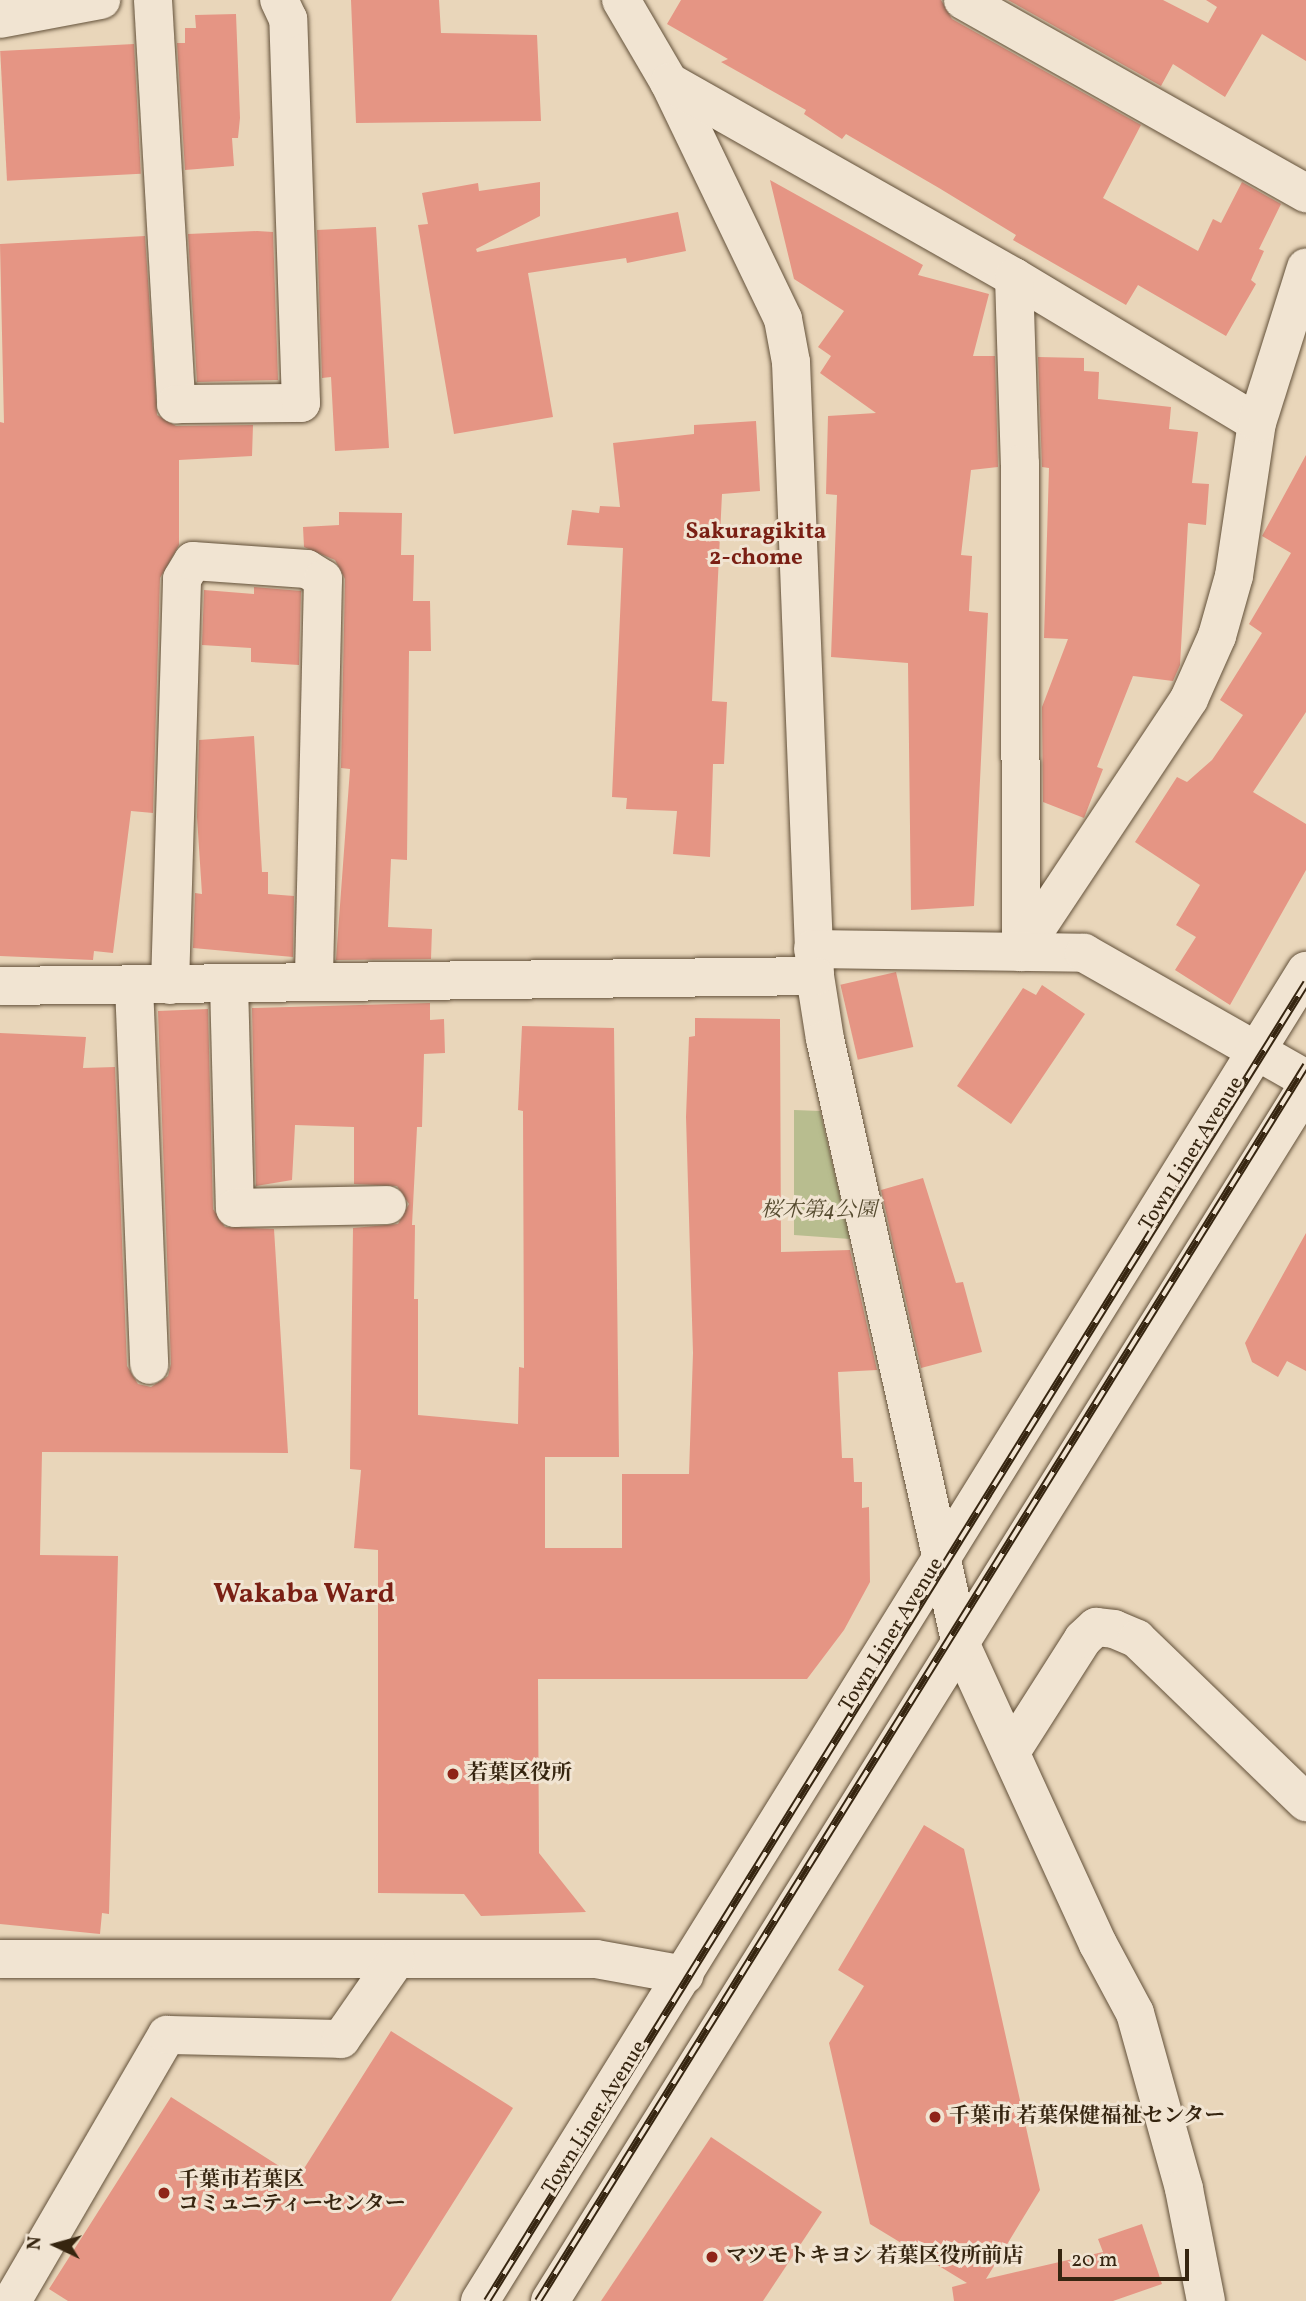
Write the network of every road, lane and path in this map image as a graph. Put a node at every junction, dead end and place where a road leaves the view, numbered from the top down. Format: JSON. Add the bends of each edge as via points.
{"nodes":[{"id":1,"x":101,"y":0,"type":"edge"},
{"id":2,"x":153,"y":0,"type":"edge"},
{"id":3,"x":279,"y":0,"type":"edge"},
{"id":4,"x":621,"y":0,"type":"edge"},
{"id":5,"x":963,"y":0,"type":"edge"},
{"id":6,"x":0,"y":19,"type":"edge"},
{"id":7,"x":668,"y":82,"type":"junction"},
{"id":8,"x":1306,"y":193,"type":"edge"},
{"id":9,"x":1306,"y":268,"type":"edge"},
{"id":10,"x":1014,"y":277,"type":"junction"},
{"id":11,"x":1257,"y":423,"type":"junction"},
{"id":12,"x":1021,"y":952,"type":"junction"},
{"id":13,"x":814,"y":963,"type":"junction"},
{"id":14,"x":1306,"y":971,"type":"edge"},
{"id":15,"x":314,"y":982,"type":"junction"},
{"id":16,"x":229,"y":984,"type":"junction"},
{"id":17,"x":152,"y":985,"type":"junction"},
{"id":18,"x":0,"y":986,"type":"edge"},
{"id":19,"x":1256,"y":1052,"type":"junction"},
{"id":20,"x":1306,"y":1079,"type":"edge"},
{"id":21,"x":1306,"y":1088,"type":"edge"},
{"id":22,"x":387,"y":1205,"type":"dead end"},
{"id":23,"x":149,"y":1365,"type":"dead end"},
{"id":24,"x":942,"y":1554,"type":"junction"},
{"id":25,"x":961,"y":1645,"type":"junction"},
{"id":26,"x":1011,"y":1752,"type":"junction"},
{"id":27,"x":1306,"y":1802,"type":"edge"},
{"id":28,"x":0,"y":1959,"type":"edge"},
{"id":29,"x":396,"y":1961,"type":"junction"},
{"id":30,"x":685,"y":1975,"type":"junction"},
{"id":31,"x":12,"y":2301,"type":"edge"},
{"id":32,"x":480,"y":2301,"type":"edge"},
{"id":33,"x":550,"y":2301,"type":"edge"},
{"id":34,"x":1206,"y":2301,"type":"edge"}],
"edges":[{"from":1,"to":6,"type":"street"},
{"from":2,"to":3,"type":"street","via":[[176,404],[301,403],[288,19]]},
{"from":4,"to":7,"type":"street"},
{"from":5,"to":8,"type":"street"},
{"from":7,"to":10,"type":"street"},
{"from":7,"to":13,"type":"street","via":[[783,319],[791,362]]},
{"from":9,"to":11,"type":"street"},
{"from":10,"to":11,"type":"street"},
{"from":10,"to":12,"type":"street","via":[[1020,478]]},
{"from":11,"to":12,"type":"street","via":[[1234,576],[1217,636],[1189,699]]},
{"from":12,"to":13,"type":"street"},
{"from":12,"to":19,"type":"street","via":[[1084,953]]},
{"from":13,"to":15,"type":"street"},
{"from":13,"to":24,"type":"street","via":[[825,1039]]},
{"from":14,"to":19,"type":"street","name":"Town Liner Avenue"},
{"from":15,"to":16,"type":"street"},
{"from":15,"to":17,"type":"street","via":[[323,579],[307,569],[192,561],[182,579]]},
{"from":16,"to":17,"type":"street"},
{"from":16,"to":22,"type":"street","via":[[234,1208]]},
{"from":17,"to":18,"type":"street"},
{"from":17,"to":23,"type":"street"},
{"from":19,"to":20,"type":"street"},
{"from":19,"to":24,"type":"street","name":"Town Liner Avenue"},
{"from":21,"to":25,"type":"street"},
{"from":24,"to":25,"type":"street"},
{"from":24,"to":30,"type":"street","name":"Town Liner Avenue"},
{"from":25,"to":26,"type":"street"},
{"from":25,"to":33,"type":"street"},
{"from":26,"to":27,"type":"street","via":[[1083,1639],[1096,1626],[1114,1629],[1137,1639]]},
{"from":26,"to":34,"type":"street","via":[[1098,1944],[1135,2012],[1185,2189]]},
{"from":28,"to":29,"type":"street"},
{"from":29,"to":30,"type":"street","via":[[596,1959]]},
{"from":29,"to":31,"type":"street","via":[[341,2039],[167,2035]]},
{"from":30,"to":32,"type":"street","name":"Town Liner Avenue"}]}
